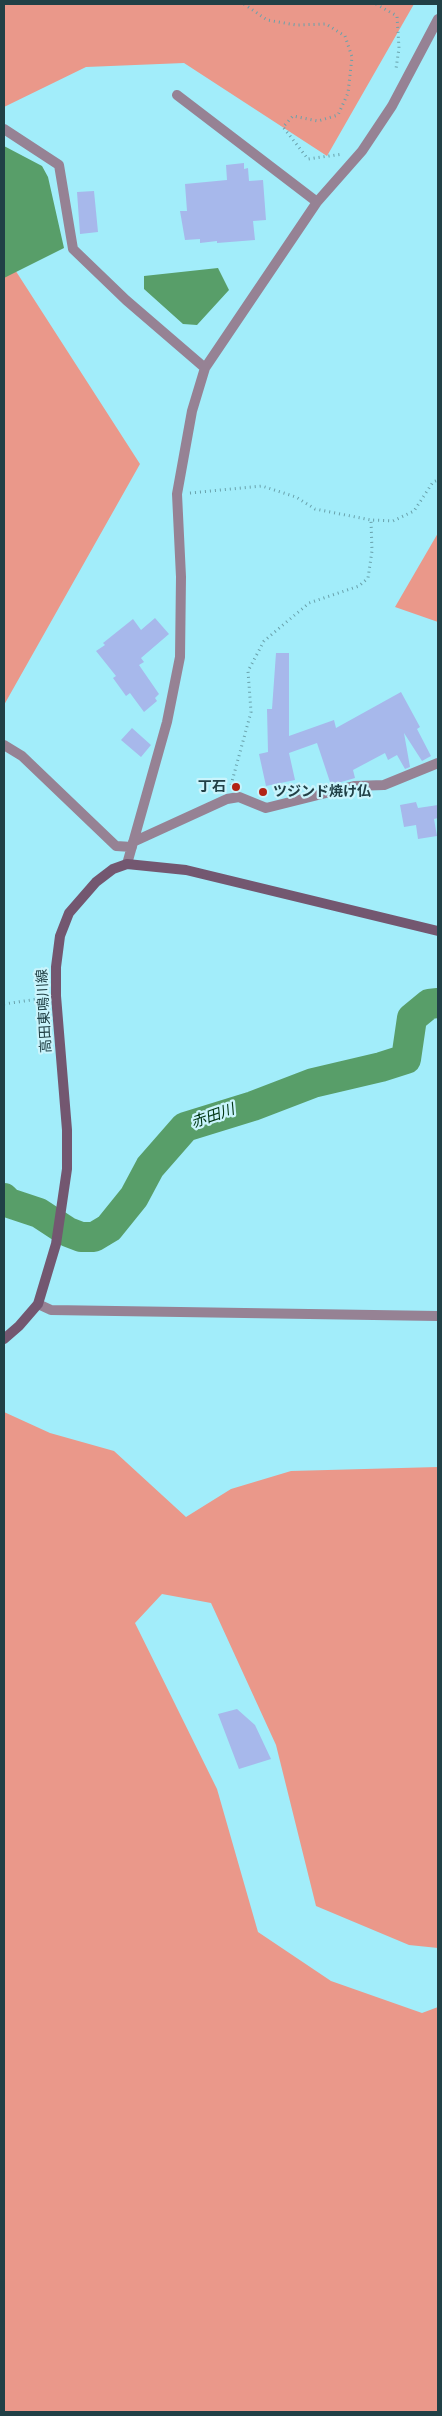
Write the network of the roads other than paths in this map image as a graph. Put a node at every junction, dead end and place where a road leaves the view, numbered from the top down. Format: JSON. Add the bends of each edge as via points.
{"nodes":[{"id":1,"x":438,"y":19,"type":"edge"},
{"id":2,"x":177,"y":95,"type":"dead end"},
{"id":3,"x":4,"y":129,"type":"edge"},
{"id":4,"x":317,"y":202,"type":"junction"},
{"id":5,"x":205,"y":368,"type":"junction"},
{"id":6,"x":4,"y":745,"type":"edge"},
{"id":7,"x":438,"y":763,"type":"edge"},
{"id":8,"x":133,"y":845,"type":"junction"},
{"id":9,"x":127,"y":864,"type":"junction"},
{"id":10,"x":438,"y":931,"type":"edge"},
{"id":11,"x":38,"y":1304,"type":"junction"},
{"id":12,"x":438,"y":1316,"type":"edge"},
{"id":13,"x":4,"y":1339,"type":"edge"}],
"edges":[{"from":1,"to":4,"type":"street","via":[[392,106],[362,151]]},
{"from":2,"to":4,"type":"street"},
{"from":3,"to":5,"type":"street","via":[[59,165],[73,249]]},
{"from":4,"to":5,"type":"street"},
{"from":5,"to":8,"type":"street","via":[[192,410],[178,494],[180,657],[167,722]]},
{"from":6,"to":8,"type":"street","via":[[22,756],[116,846]]},
{"from":7,"to":8,"type":"street","via":[[384,785],[354,786],[266,808],[239,797],[227,799]]},
{"from":8,"to":9,"type":"street"},
{"from":9,"to":10,"type":"main road","via":[[186,870]]},
{"from":9,"to":11,"type":"main road","name":"高田東鳴川線","via":[[113,869],[96,882],[69,913],[59,944],[56,996],[67,1169],[56,1244]]},
{"from":11,"to":12,"type":"street","via":[[51,1310]]},
{"from":11,"to":13,"type":"main road","name":"高田東鳴川線"}]}
